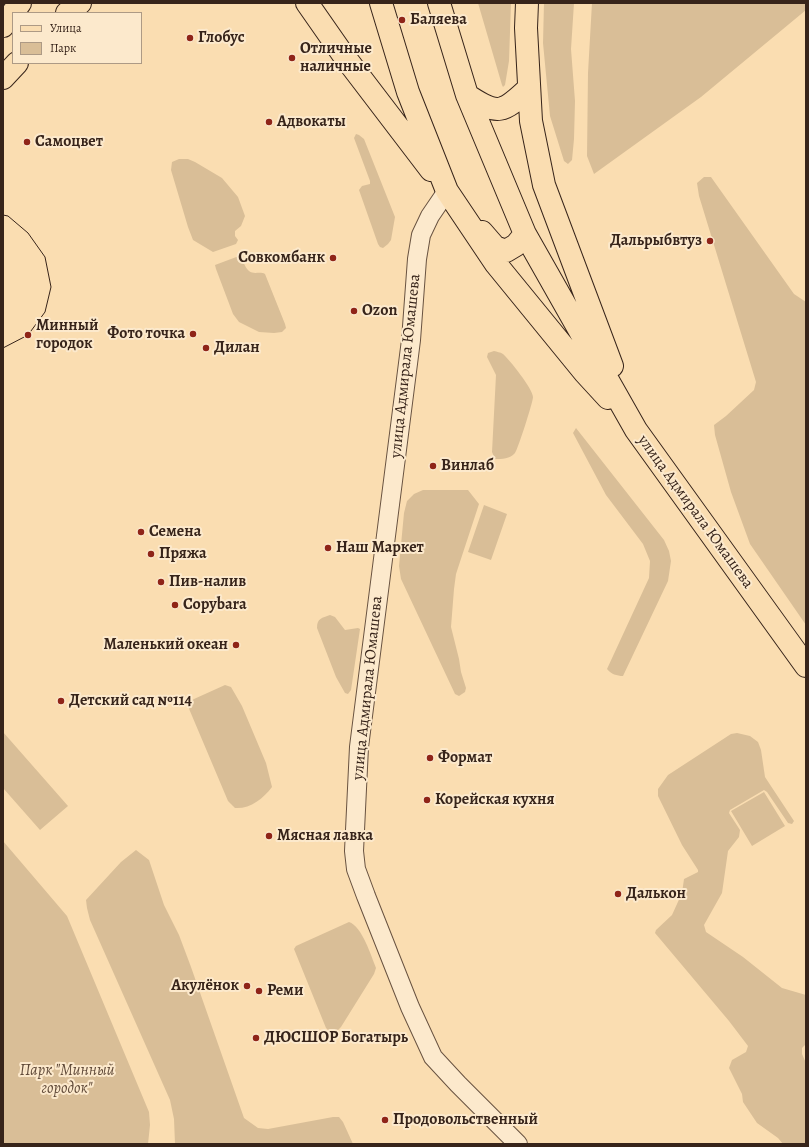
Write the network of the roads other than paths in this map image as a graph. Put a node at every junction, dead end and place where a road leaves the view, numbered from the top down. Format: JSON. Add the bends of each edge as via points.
{"nodes":[{"id":1,"x":20,"y":3,"type":"edge"},
{"id":2,"x":80,"y":3,"type":"edge"},
{"id":3,"x":307,"y":3,"type":"edge"},
{"id":4,"x":381,"y":3,"type":"edge"},
{"id":5,"x":439,"y":3,"type":"edge"},
{"id":6,"x":527,"y":3,"type":"edge"},
{"id":7,"x":13,"y":12,"type":"edge"},
{"id":8,"x":68,"y":12,"type":"edge"},
{"id":9,"x":12,"y":14,"type":"edge"},
{"id":10,"x":3,"y":26,"type":"edge"},
{"id":11,"x":15,"y":64,"type":"edge"},
{"id":12,"x":3,"y":78,"type":"edge"},
{"id":13,"x":529,"y":88,"type":"junction"},
{"id":14,"x":467,"y":95,"type":"junction"},
{"id":15,"x":447,"y":191,"type":"junction"},
{"id":16,"x":525,"y":234,"type":"junction"},
{"id":17,"x":636,"y":430,"type":"junction"},
{"id":18,"x":806,"y":666,"type":"edge"},
{"id":19,"x":518,"y":1144,"type":"edge"}],
"edges":[{"from":1,"to":7,"type":"main road"},
{"from":2,"to":8,"type":"main road"},
{"from":3,"to":15,"type":"main road"},
{"from":4,"to":15,"type":"main road","via":[[408,92]]},
{"from":5,"to":14,"type":"main road","name":"улица Адмирала Юмашева"},
{"from":6,"to":13,"type":"main road"},
{"from":9,"to":10,"type":"main road"},
{"from":11,"to":12,"type":"main road"},
{"from":13,"to":14,"type":"main road","via":[[513,103],[503,108],[493,109]]},
{"from":13,"to":17,"type":"main road","via":[[531,121],[544,185]]},
{"from":14,"to":16,"type":"main road","name":"улица Адмирала Юмашева"},
{"from":15,"to":16,"type":"main road","via":[[495,247],[506,250],[516,245]]},
{"from":15,"to":17,"type":"main road","via":[[496,264]]},
{"from":15,"to":19,"type":"street","name":"улица Адмирала Юмашева","via":[[421,235],[417,259],[411,340],[359,747],[354,851],[356,869],[366,896],[410,1007],[433,1057]]},
{"from":16,"to":17,"type":"main road","name":"улица Адмирала Юмашева"},
{"from":17,"to":18,"type":"main road","name":"улица Адмирала Юмашева"}]}
